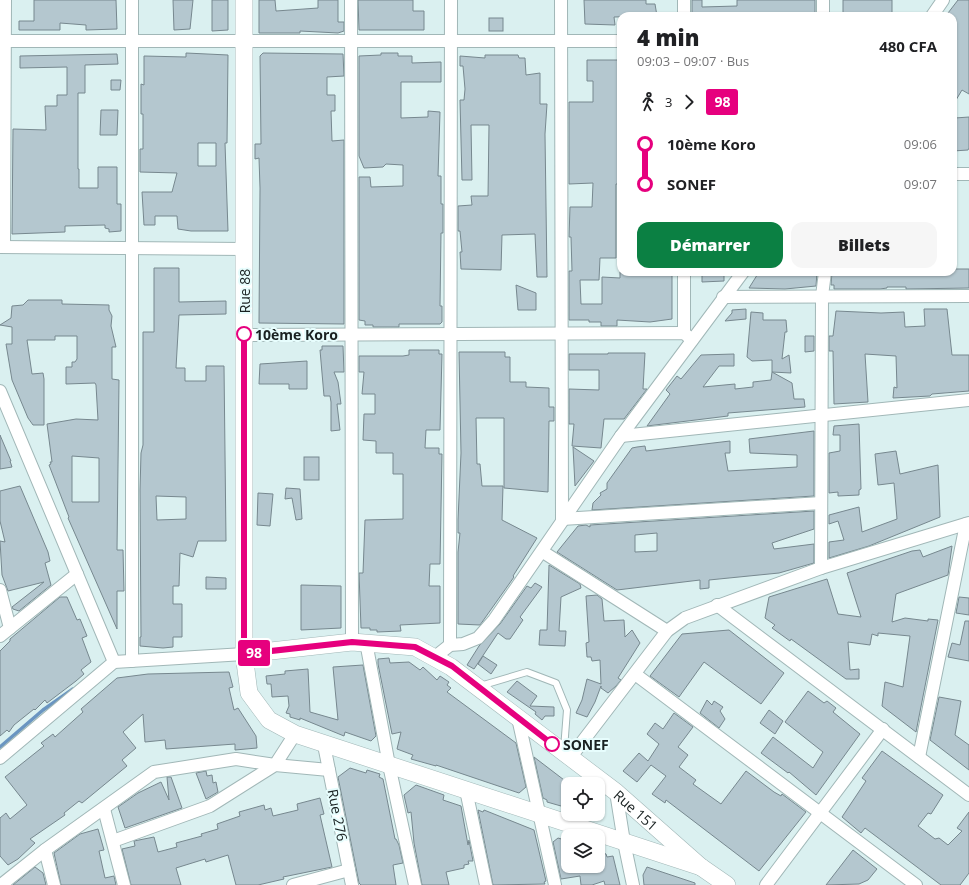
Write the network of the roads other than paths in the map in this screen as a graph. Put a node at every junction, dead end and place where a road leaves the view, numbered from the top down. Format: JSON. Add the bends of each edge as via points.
{"nodes":[{"id":1,"x":4,"y":0,"type":"edge"},
{"id":2,"x":132,"y":0,"type":"edge"},
{"id":3,"x":244,"y":0,"type":"edge"},
{"id":4,"x":351,"y":0,"type":"edge"},
{"id":5,"x":451,"y":0,"type":"edge"},
{"id":6,"x":561,"y":0,"type":"edge"},
{"id":7,"x":684,"y":0,"type":"edge"},
{"id":8,"x":823,"y":0,"type":"edge"},
{"id":9,"x":943,"y":0,"type":"edge"},
{"id":10,"x":684,"y":12,"type":"edge"},
{"id":11,"x":823,"y":12,"type":"edge"},
{"id":12,"x":935,"y":12,"type":"edge"},
{"id":13,"x":2,"y":41,"type":"edge"},
{"id":14,"x":132,"y":41,"type":"junction"},
{"id":15,"x":244,"y":41,"type":"junction"},
{"id":16,"x":351,"y":41,"type":"junction"},
{"id":17,"x":451,"y":41,"type":"junction"},
{"id":18,"x":561,"y":41,"type":"junction"},
{"id":19,"x":617,"y":41,"type":"edge"},
{"id":20,"x":957,"y":174,"type":"edge"},
{"id":21,"x":969,"y":174,"type":"edge"},
{"id":22,"x":2,"y":247,"type":"edge"},
{"id":23,"x":132,"y":248,"type":"junction"},
{"id":24,"x":244,"y":249,"type":"junction"},
{"id":25,"x":684,"y":276,"type":"edge"},
{"id":26,"x":740,"y":276,"type":"edge"},
{"id":27,"x":824,"y":276,"type":"edge"},
{"id":28,"x":822,"y":296,"type":"junction"},
{"id":29,"x":969,"y":296,"type":"edge"},
{"id":30,"x":723,"y":297,"type":"junction"},
{"id":31,"x":561,"y":333,"type":"junction"},
{"id":32,"x":244,"y":334,"type":"junction"},
{"id":33,"x":352,"y":334,"type":"junction"},
{"id":34,"x":451,"y":334,"type":"junction"},
{"id":35,"x":688,"y":336,"type":"junction"},
{"id":36,"x":0,"y":391,"type":"edge"},
{"id":37,"x":969,"y":400,"type":"edge"},
{"id":38,"x":821,"y":416,"type":"junction"},
{"id":39,"x":621,"y":436,"type":"junction"},
{"id":40,"x":821,"y":503,"type":"junction"},
{"id":41,"x":562,"y":519,"type":"junction"},
{"id":42,"x":968,"y":524,"type":"edge"},
{"id":43,"x":542,"y":552,"type":"junction"},
{"id":44,"x":821,"y":568,"type":"junction"},
{"id":45,"x":77,"y":574,"type":"junction"},
{"id":46,"x":0,"y":590,"type":"edge"},
{"id":47,"x":717,"y":605,"type":"junction"},
{"id":48,"x":10,"y":628,"type":"junction"},
{"id":49,"x":667,"y":631,"type":"junction"},
{"id":50,"x":0,"y":636,"type":"edge"},
{"id":51,"x":359,"y":642,"type":"junction"},
{"id":52,"x":450,"y":645,"type":"junction"},
{"id":53,"x":244,"y":654,"type":"junction"},
{"id":54,"x":434,"y":657,"type":"junction"},
{"id":55,"x":132,"y":661,"type":"junction"},
{"id":56,"x":114,"y":662,"type":"junction"},
{"id":57,"x":635,"y":674,"type":"junction"},
{"id":58,"x":478,"y":687,"type":"junction"},
{"id":59,"x":518,"y":718,"type":"junction"},
{"id":60,"x":883,"y":730,"type":"junction"},
{"id":61,"x":295,"y":734,"type":"junction"},
{"id":62,"x":324,"y":745,"type":"junction"},
{"id":63,"x":567,"y":755,"type":"junction"},
{"id":64,"x":919,"y":757,"type":"junction"},
{"id":65,"x":0,"y":758,"type":"edge"},
{"id":66,"x":275,"y":765,"type":"junction"},
{"id":67,"x":389,"y":765,"type":"junction"},
{"id":68,"x":329,"y":770,"type":"junction"},
{"id":69,"x":466,"y":790,"type":"junction"},
{"id":70,"x":616,"y":792,"type":"junction"},
{"id":71,"x":969,"y":795,"type":"edge"},
{"id":72,"x":104,"y":809,"type":"junction"},
{"id":73,"x":821,"y":813,"type":"junction"},
{"id":74,"x":540,"y":814,"type":"junction"},
{"id":75,"x":113,"y":841,"type":"junction"},
{"id":76,"x":624,"y":842,"type":"junction"},
{"id":77,"x":45,"y":850,"type":"junction"},
{"id":78,"x":701,"y":867,"type":"junction"},
{"id":79,"x":349,"y":870,"type":"junction"},
{"id":80,"x":1,"y":885,"type":"edge"},
{"id":81,"x":54,"y":885,"type":"edge"},
{"id":82,"x":124,"y":885,"type":"edge"},
{"id":83,"x":293,"y":885,"type":"edge"},
{"id":84,"x":352,"y":885,"type":"edge"},
{"id":85,"x":415,"y":885,"type":"edge"},
{"id":86,"x":486,"y":885,"type":"edge"},
{"id":87,"x":555,"y":885,"type":"edge"},
{"id":88,"x":633,"y":885,"type":"edge"},
{"id":89,"x":727,"y":885,"type":"edge"},
{"id":90,"x":766,"y":885,"type":"edge"},
{"id":91,"x":916,"y":885,"type":"edge"}],
"edges":[{"from":1,"to":13,"type":"street"},
{"from":2,"to":14,"type":"street"},
{"from":3,"to":15,"type":"main road","name":"Rue 88"},
{"from":4,"to":16,"type":"street"},
{"from":5,"to":17,"type":"street"},
{"from":6,"to":18,"type":"street"},
{"from":7,"to":10,"type":"street"},
{"from":8,"to":11,"type":"street"},
{"from":9,"to":12,"type":"street"},
{"from":13,"to":14,"type":"street"},
{"from":13,"to":22,"type":"street"},
{"from":14,"to":15,"type":"street"},
{"from":14,"to":23,"type":"street"},
{"from":15,"to":16,"type":"street"},
{"from":15,"to":24,"type":"main road","name":"Rue 88"},
{"from":16,"to":17,"type":"street"},
{"from":16,"to":33,"type":"street"},
{"from":17,"to":18,"type":"street"},
{"from":17,"to":34,"type":"street"},
{"from":18,"to":19,"type":"street"},
{"from":18,"to":31,"type":"street"},
{"from":20,"to":21,"type":"street"},
{"from":22,"to":23,"type":"street"},
{"from":23,"to":24,"type":"street"},
{"from":23,"to":55,"type":"street"},
{"from":24,"to":32,"type":"main road","name":"Rue 88"},
{"from":25,"to":35,"type":"street"},
{"from":26,"to":30,"type":"street"},
{"from":27,"to":28,"type":"street"},
{"from":28,"to":29,"type":"street"},
{"from":28,"to":30,"type":"street"},
{"from":28,"to":38,"type":"street"},
{"from":30,"to":35,"type":"street"},
{"from":31,"to":34,"type":"street"},
{"from":31,"to":35,"type":"street"},
{"from":31,"to":41,"type":"street"},
{"from":32,"to":33,"type":"street"},
{"from":32,"to":53,"type":"main road","name":"Rue 88"},
{"from":33,"to":34,"type":"street"},
{"from":33,"to":51,"type":"street"},
{"from":34,"to":52,"type":"street"},
{"from":35,"to":39,"type":"street"},
{"from":36,"to":45,"type":"street"},
{"from":37,"to":38,"type":"street"},
{"from":38,"to":39,"type":"street"},
{"from":38,"to":40,"type":"street"},
{"from":39,"to":41,"type":"street"},
{"from":40,"to":41,"type":"street"},
{"from":40,"to":44,"type":"street"},
{"from":41,"to":43,"type":"street"},
{"from":42,"to":44,"type":"street"},
{"from":42,"to":64,"type":"street"},
{"from":43,"to":49,"type":"street"},
{"from":43,"to":52,"type":"street","via":[[494,620],[478,638],[463,644]]},
{"from":44,"to":47,"type":"street"},
{"from":45,"to":48,"type":"street"},
{"from":45,"to":56,"type":"street"},
{"from":46,"to":48,"type":"street"},
{"from":47,"to":49,"type":"street","via":[[685,618]]},
{"from":47,"to":60,"type":"street"},
{"from":48,"to":50,"type":"street"},
{"from":49,"to":57,"type":"street"},
{"from":51,"to":53,"type":"main road","name":"Rue 151"},
{"from":51,"to":54,"type":"main road","name":"Rue 151","via":[[415,647]]},
{"from":51,"to":67,"type":"street"},
{"from":52,"to":54,"type":"street"},
{"from":53,"to":55,"type":"street"},
{"from":53,"to":61,"type":"main road","name":"Rue 88","via":[[249,693],[269,720]]},
{"from":54,"to":58,"type":"main road","name":"Rue 151","via":[[452,666]]},
{"from":55,"to":56,"type":"street"},
{"from":56,"to":65,"type":"street"},
{"from":57,"to":63,"type":"street"},
{"from":57,"to":73,"type":"street"},
{"from":58,"to":59,"type":"main road","name":"Rue 151"},
{"from":58,"to":63,"type":"lane","via":[[527,672],[556,683],[567,710]]},
{"from":59,"to":63,"type":"main road","name":"Rue 151"},
{"from":59,"to":74,"type":"street"},
{"from":60,"to":64,"type":"street"},
{"from":60,"to":73,"type":"street"},
{"from":61,"to":62,"type":"main road","name":"Rue 88"},
{"from":61,"to":66,"type":"street"},
{"from":62,"to":67,"type":"main road","name":"Rue 88"},
{"from":62,"to":68,"type":"street","name":"Rue 276"},
{"from":63,"to":70,"type":"main road","name":"Rue 151"},
{"from":64,"to":71,"type":"street"},
{"from":66,"to":68,"type":"street"},
{"from":66,"to":72,"type":"street","via":[[236,759],[154,772]]},
{"from":66,"to":75,"type":"street","via":[[210,806]]},
{"from":67,"to":69,"type":"main road","name":"Rue 88"},
{"from":67,"to":85,"type":"street"},
{"from":68,"to":79,"type":"street","name":"Rue 276"},
{"from":69,"to":74,"type":"main road","name":"Rue 88"},
{"from":69,"to":86,"type":"street"},
{"from":70,"to":76,"type":"street"},
{"from":70,"to":78,"type":"main road","name":"Rue 151"},
{"from":72,"to":75,"type":"street"},
{"from":72,"to":77,"type":"street"},
{"from":73,"to":90,"type":"street"},
{"from":73,"to":91,"type":"street"},
{"from":74,"to":76,"type":"main road","name":"Rue 88"},
{"from":74,"to":87,"type":"street"},
{"from":75,"to":82,"type":"street"},
{"from":76,"to":78,"type":"main road","name":"Rue 88"},
{"from":76,"to":88,"type":"street"},
{"from":77,"to":80,"type":"street"},
{"from":77,"to":81,"type":"street"},
{"from":78,"to":89,"type":"main road"},
{"from":79,"to":83,"type":"street"},
{"from":79,"to":84,"type":"street","name":"Rue 276"}]}
